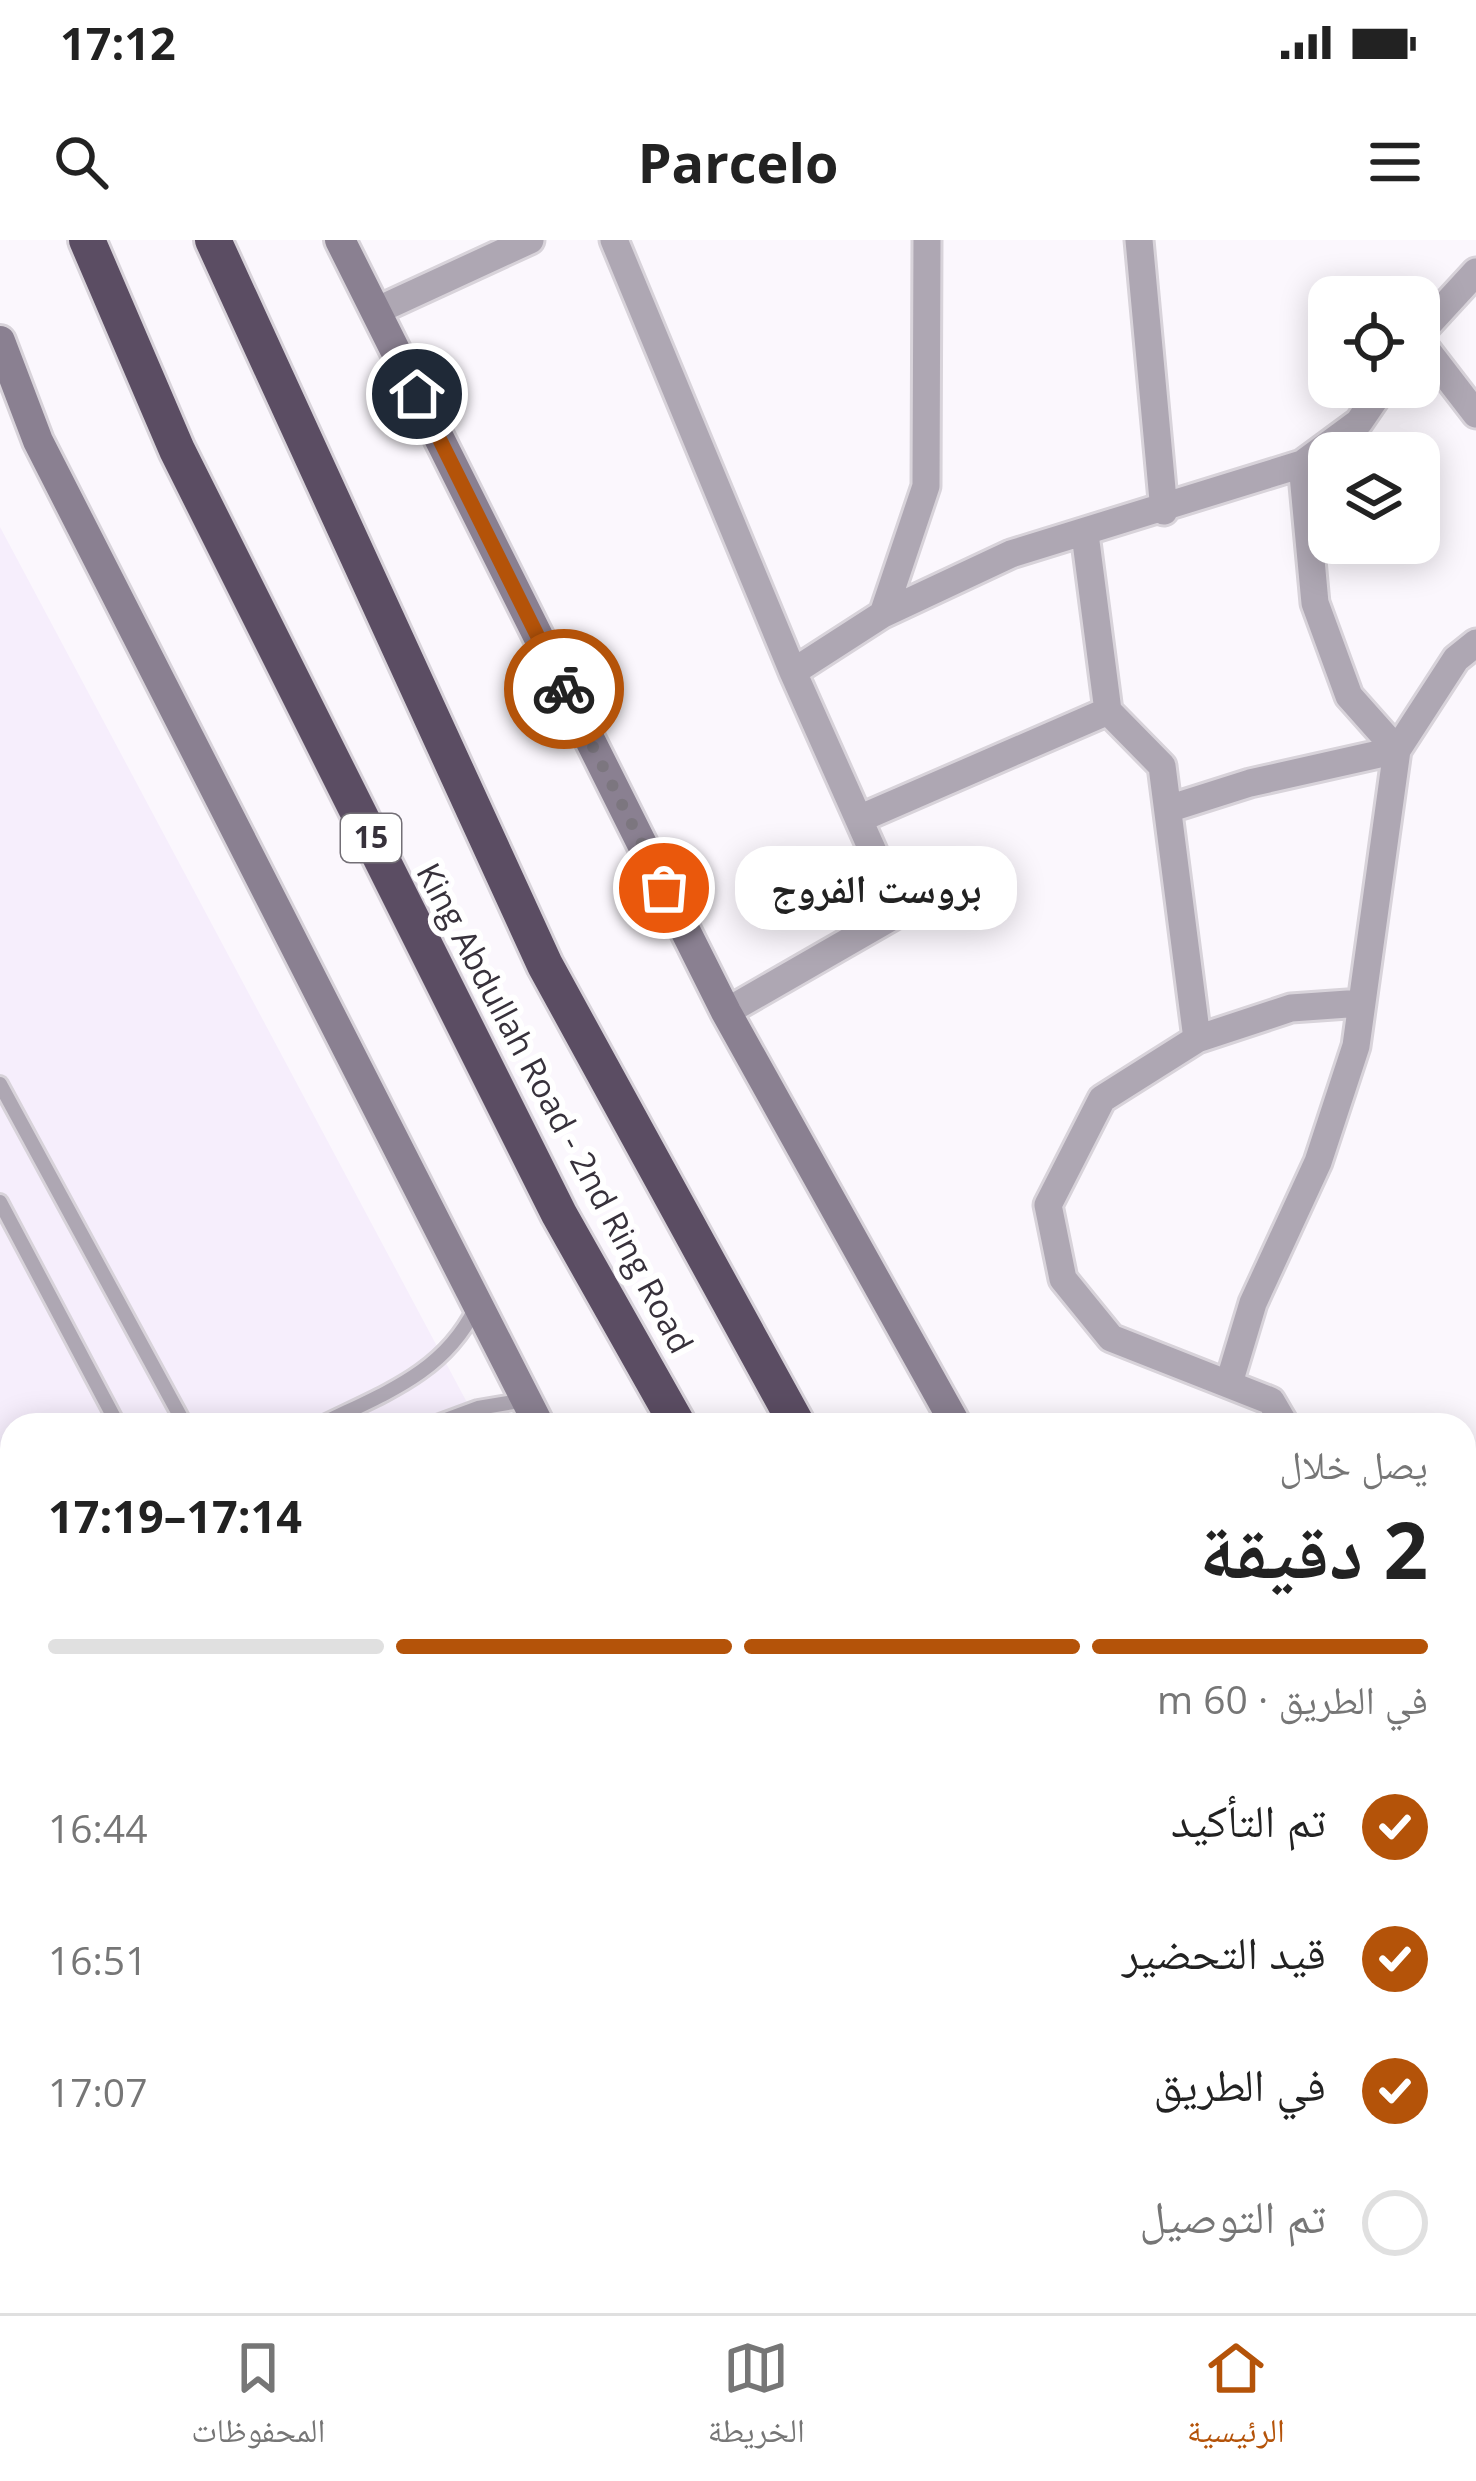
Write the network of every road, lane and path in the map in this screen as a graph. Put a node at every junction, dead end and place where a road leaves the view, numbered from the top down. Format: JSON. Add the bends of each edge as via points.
{"nodes":[{"id":1,"x":86,"y":240,"type":"edge"},
{"id":2,"x":213,"y":240,"type":"edge"},
{"id":3,"x":340,"y":240,"type":"edge"},
{"id":4,"x":530,"y":240,"type":"edge"},
{"id":5,"x":614,"y":240,"type":"edge"},
{"id":6,"x":927,"y":240,"type":"edge"},
{"id":7,"x":1139,"y":240,"type":"edge"},
{"id":8,"x":1476,"y":272,"type":"edge"},
{"id":9,"x":376,"y":311,"type":"junction"},
{"id":10,"x":1440,"y":313,"type":"edge"},
{"id":11,"x":0,"y":340,"type":"edge"},
{"id":12,"x":1440,"y":365,"type":"edge"},
{"id":13,"x":0,"y":366,"type":"edge"},
{"id":14,"x":1369,"y":408,"type":"edge"},
{"id":15,"x":1476,"y":414,"type":"edge"},
{"id":16,"x":38,"y":441,"type":"junction"},
{"id":17,"x":1302,"y":464,"type":"junction"},
{"id":18,"x":1165,"y":511,"type":"junction"},
{"id":19,"x":1085,"y":534,"type":"junction"},
{"id":20,"x":883,"y":614,"type":"junction"},
{"id":21,"x":1476,"y":643,"type":"edge"},
{"id":22,"x":793,"y":672,"type":"junction"},
{"id":23,"x":1108,"y":711,"type":"junction"},
{"id":24,"x":1397,"y":750,"type":"junction"},
{"id":25,"x":1168,"y":809,"type":"junction"},
{"id":26,"x":859,"y":820,"type":"junction"},
{"id":27,"x":1362,"y":1004,"type":"junction"},
{"id":28,"x":726,"y":1012,"type":"junction"},
{"id":29,"x":1197,"y":1039,"type":"junction"},
{"id":30,"x":0,"y":1084,"type":"edge"},
{"id":31,"x":0,"y":1202,"type":"edge"},
{"id":32,"x":478,"y":1304,"type":"junction"},
{"id":33,"x":1229,"y":1383,"type":"junction"},
{"id":34,"x":531,"y":1412,"type":"edge"},
{"id":35,"x":112,"y":1413,"type":"edge"},
{"id":36,"x":178,"y":1413,"type":"edge"},
{"id":37,"x":344,"y":1413,"type":"edge"},
{"id":38,"x":671,"y":1413,"type":"edge"},
{"id":39,"x":790,"y":1413,"type":"edge"},
{"id":40,"x":949,"y":1413,"type":"edge"},
{"id":41,"x":1278,"y":1413,"type":"edge"}],
"edges":[{"from":1,"to":38,"type":"highway","name":"King Abdullah Road - 2nd Ring Road","number":"15","via":[[188,472],[559,1214]]},
{"from":2,"to":39,"type":"highway","name":"King Abdullah Road - 2nd Ring Road","via":[[545,965]]},
{"from":3,"to":9,"type":"main road"},
{"from":4,"to":9,"type":"street"},
{"from":5,"to":22,"type":"street"},
{"from":6,"to":20,"type":"street","via":[[926,486]]},
{"from":7,"to":18,"type":"street"},
{"from":8,"to":10,"type":"street"},
{"from":9,"to":28,"type":"main road"},
{"from":11,"to":16,"type":"main road"},
{"from":12,"to":15,"type":"street"},
{"from":13,"to":16,"type":"main road"},
{"from":14,"to":17,"type":"street"},
{"from":16,"to":32,"type":"main road"},
{"from":17,"to":18,"type":"street"},
{"from":17,"to":24,"type":"street","via":[[1316,603],[1349,696]]},
{"from":18,"to":19,"type":"street"},
{"from":19,"to":20,"type":"street","via":[[1011,554]]},
{"from":19,"to":23,"type":"street"},
{"from":20,"to":22,"type":"street"},
{"from":21,"to":24,"type":"street","via":[[1456,659]]},
{"from":22,"to":26,"type":"street"},
{"from":23,"to":25,"type":"street","via":[[1162,766]]},
{"from":23,"to":26,"type":"street"},
{"from":24,"to":25,"type":"street"},
{"from":24,"to":27,"type":"street"},
{"from":25,"to":29,"type":"street"},
{"from":26,"to":28,"type":"street","via":[[900,912]]},
{"from":27,"to":29,"type":"street","via":[[1292,1008]]},
{"from":27,"to":33,"type":"street","via":[[1318,1162],[1253,1303]]},
{"from":28,"to":40,"type":"main road"},
{"from":29,"to":33,"type":"street","via":[[1102,1100],[1048,1205],[1063,1279],[1111,1338]]},
{"from":30,"to":36,"type":"lane"},
{"from":31,"to":35,"type":"lane"},
{"from":32,"to":34,"type":"main road"},
{"from":32,"to":37,"type":"lane","via":[[460,1340],[426,1372]]},
{"from":33,"to":41,"type":"street","via":[[1271,1401]]}]}
